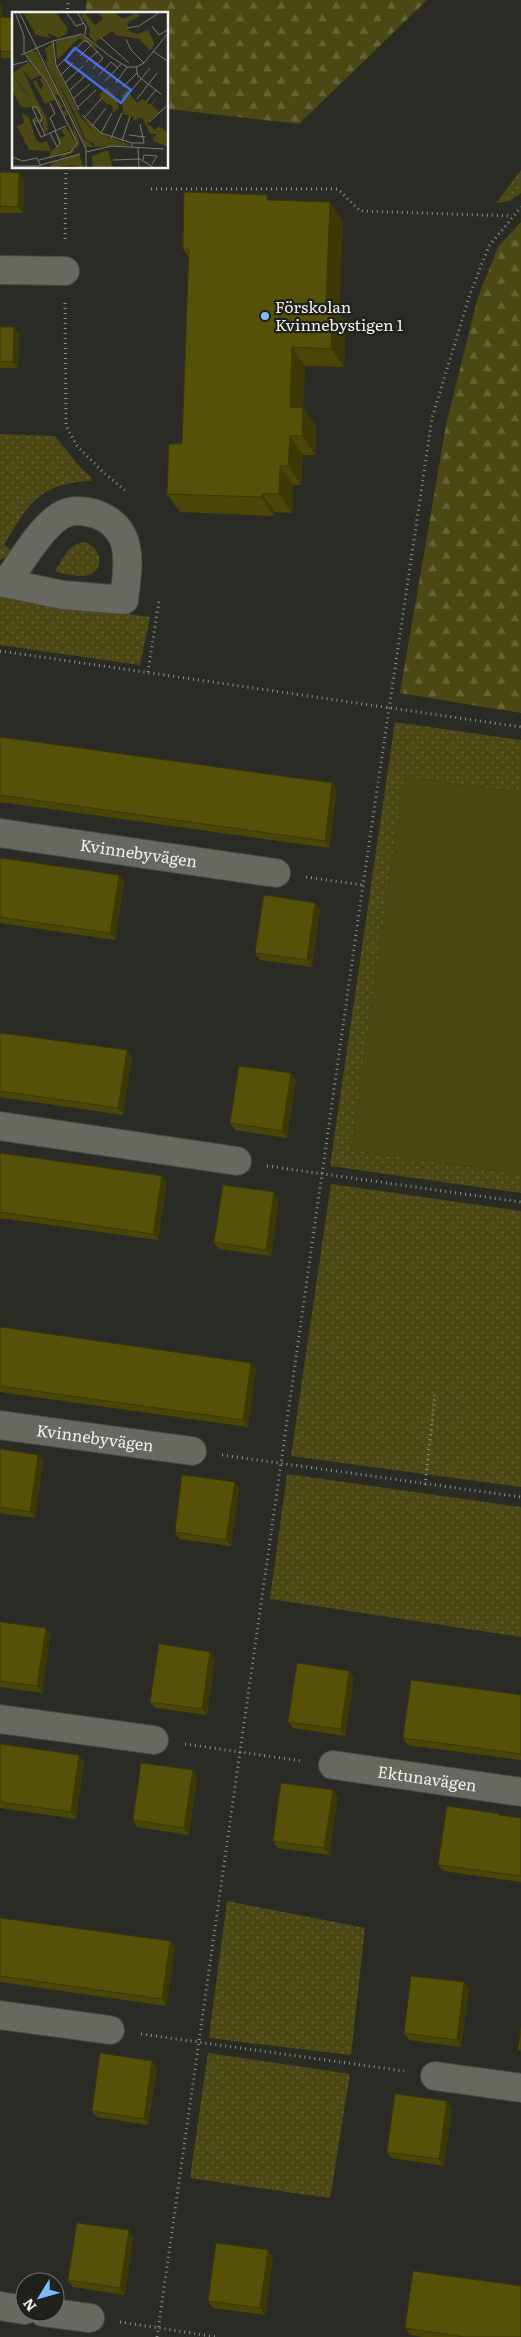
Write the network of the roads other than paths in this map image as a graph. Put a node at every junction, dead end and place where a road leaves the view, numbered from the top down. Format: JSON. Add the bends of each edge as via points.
{"nodes":[{"id":1,"x":0,"y":270,"type":"edge"},
{"id":2,"x":65,"y":271,"type":"road end"},
{"id":3,"x":0,"y":833,"type":"edge"},
{"id":4,"x":276,"y":873,"type":"road end"},
{"id":5,"x":0,"y":1126,"type":"edge"},
{"id":6,"x":238,"y":1161,"type":"road end"},
{"id":7,"x":0,"y":1424,"type":"edge"},
{"id":8,"x":192,"y":1451,"type":"road end"},
{"id":9,"x":0,"y":1719,"type":"edge"},
{"id":10,"x":154,"y":1740,"type":"road end"},
{"id":11,"x":333,"y":1765,"type":"road end"},
{"id":12,"x":521,"y":1792,"type":"edge"},
{"id":13,"x":0,"y":2015,"type":"edge"},
{"id":14,"x":110,"y":2030,"type":"road end"},
{"id":15,"x":436,"y":2076,"type":"road end"},
{"id":16,"x":521,"y":2088,"type":"edge"},
{"id":17,"x":0,"y":2306,"type":"edge"},
{"id":18,"x":15,"y":2308,"type":"edge"},
{"id":19,"x":65,"y":2315,"type":"edge"},
{"id":20,"x":90,"y":2318,"type":"road end"}],
"edges":[{"from":1,"to":2,"type":"street"},
{"from":3,"to":4,"type":"street","name":"Kvinnebyvägen"},
{"from":5,"to":6,"type":"street"},
{"from":7,"to":8,"type":"street","name":"Kvinnebyvägen"},
{"from":9,"to":10,"type":"street"},
{"from":11,"to":12,"type":"street","name":"Ektunavägen"},
{"from":13,"to":14,"type":"street"},
{"from":15,"to":16,"type":"street"},
{"from":17,"to":18,"type":"street"},
{"from":19,"to":20,"type":"street"}]}
